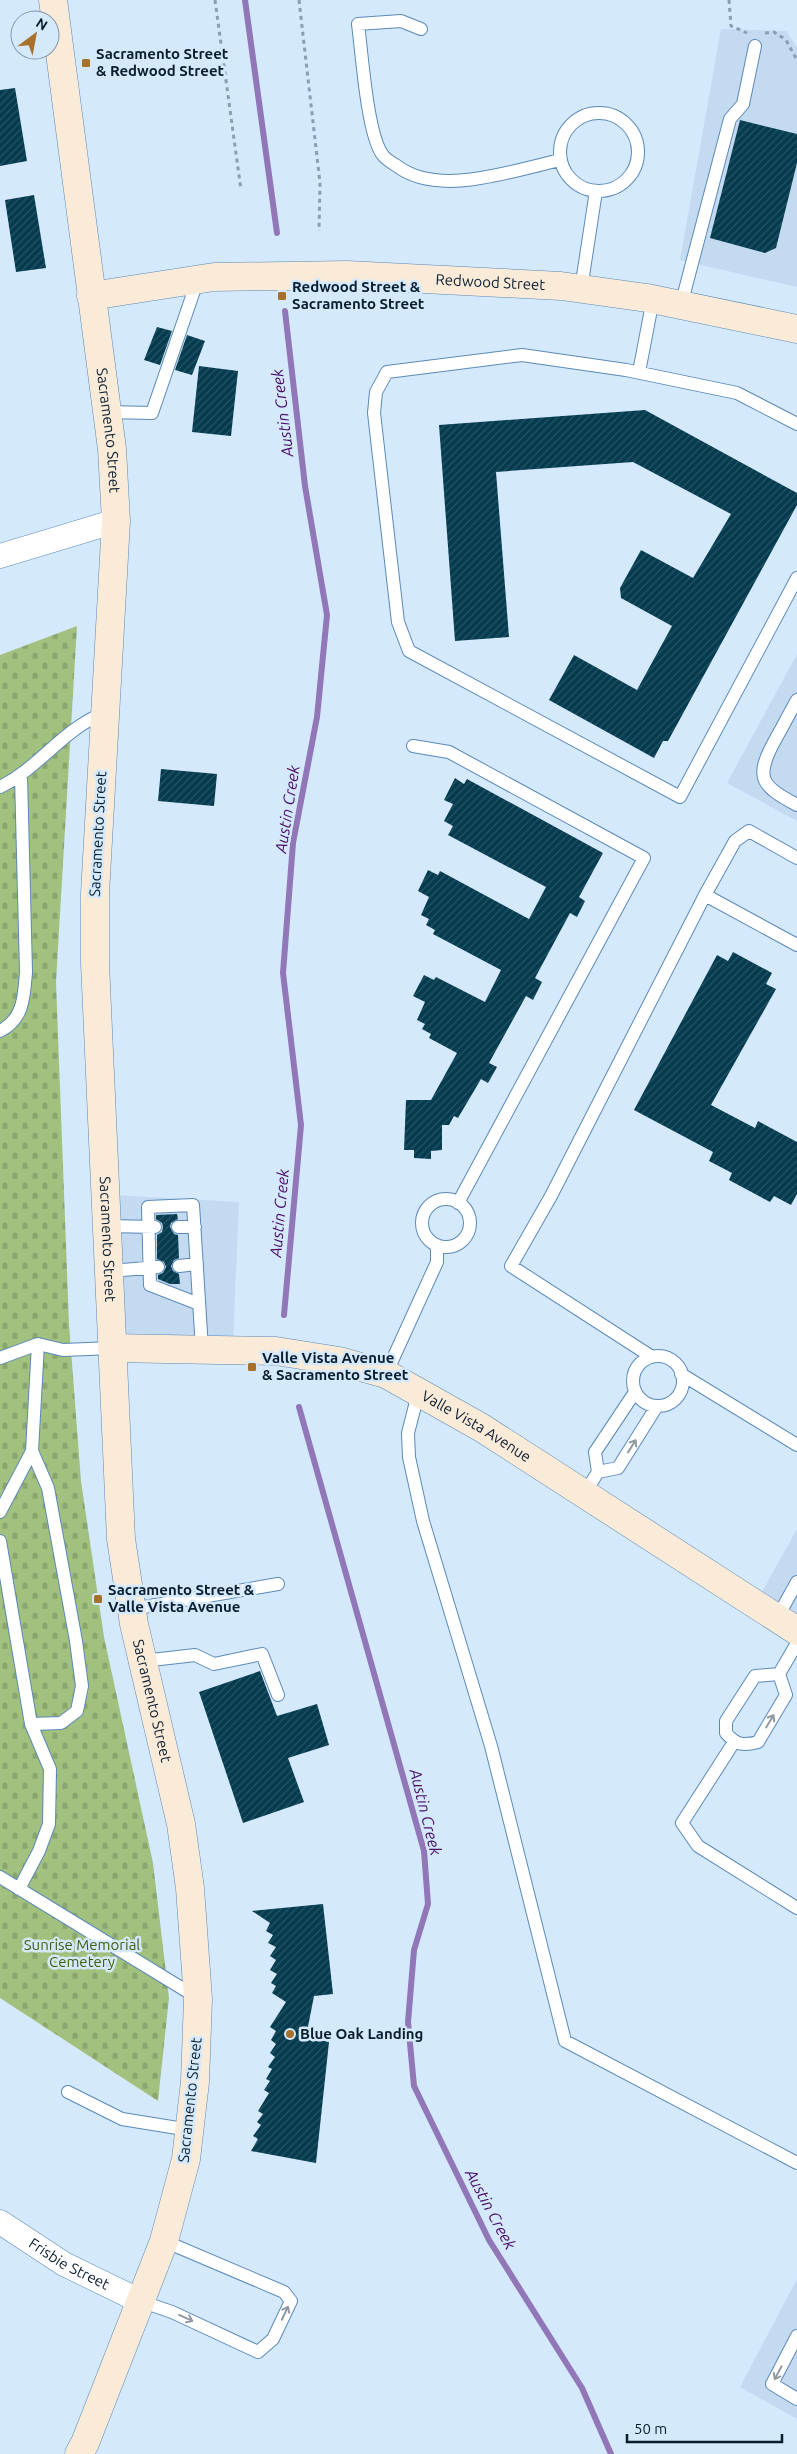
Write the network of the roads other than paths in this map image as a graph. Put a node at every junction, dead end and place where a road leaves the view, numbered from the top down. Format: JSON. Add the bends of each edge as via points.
{"nodes":[{"id":1,"x":53,"y":0,"type":"edge"},
{"id":2,"x":421,"y":29,"type":"dead end"},
{"id":3,"x":755,"y":46,"type":"road end"},
{"id":4,"x":561,"y":160,"type":"junction"},
{"id":5,"x":596,"y":191,"type":"junction"},
{"id":6,"x":206,"y":278,"type":"junction"},
{"id":7,"x":581,"y":289,"type":"junction"},
{"id":8,"x":91,"y":296,"type":"junction"},
{"id":9,"x":653,"y":299,"type":"junction"},
{"id":10,"x":681,"y":305,"type":"junction"},
{"id":11,"x":797,"y":329,"type":"edge"},
{"id":12,"x":638,"y":372,"type":"junction"},
{"id":13,"x":107,"y":412,"type":"junction"},
{"id":14,"x":797,"y":424,"type":"edge"},
{"id":15,"x":116,"y":521,"type":"junction"},
{"id":16,"x":0,"y":556,"type":"edge"},
{"id":17,"x":797,"y":578,"type":"edge"},
{"id":18,"x":797,"y":700,"type":"edge"},
{"id":19,"x":104,"y":714,"type":"junction"},
{"id":20,"x":413,"y":746,"type":"dead end"},
{"id":21,"x":21,"y":776,"type":"junction"},
{"id":22,"x":0,"y":787,"type":"edge"},
{"id":23,"x":797,"y":805,"type":"edge"},
{"id":24,"x":797,"y":858,"type":"edge"},
{"id":25,"x":706,"y":895,"type":"junction"},
{"id":26,"x":797,"y":946,"type":"edge"},
{"id":27,"x":0,"y":1031,"type":"edge"},
{"id":28,"x":458,"y":1203,"type":"junction"},
{"id":29,"x":108,"y":1226,"type":"junction"},
{"id":30,"x":153,"y":1227,"type":"junction"},
{"id":31,"x":178,"y":1227,"type":"dead end"},
{"id":32,"x":195,"y":1227,"type":"junction"},
{"id":33,"x":436,"y":1245,"type":"junction"},
{"id":34,"x":197,"y":1264,"type":"junction"},
{"id":35,"x":179,"y":1266,"type":"dead end"},
{"id":36,"x":154,"y":1268,"type":"junction"},
{"id":37,"x":110,"y":1271,"type":"junction"},
{"id":38,"x":199,"y":1304,"type":"junction"},
{"id":39,"x":38,"y":1344,"type":"junction"},
{"id":40,"x":113,"y":1348,"type":"junction"},
{"id":41,"x":202,"y":1349,"type":"junction"},
{"id":42,"x":652,"y":1357,"type":"junction"},
{"id":43,"x":0,"y":1358,"type":"edge"},
{"id":44,"x":386,"y":1374,"type":"junction"},
{"id":45,"x":681,"y":1374,"type":"junction"},
{"id":46,"x":419,"y":1390,"type":"junction"},
{"id":47,"x":635,"y":1392,"type":"junction"},
{"id":48,"x":657,"y":1406,"type":"junction"},
{"id":49,"x":797,"y":1445,"type":"edge"},
{"id":50,"x":32,"y":1451,"type":"junction"},
{"id":51,"x":591,"y":1483,"type":"junction"},
{"id":52,"x":0,"y":1512,"type":"edge"},
{"id":53,"x":0,"y":1541,"type":"edge"},
{"id":54,"x":797,"y":1582,"type":"edge"},
{"id":55,"x":278,"y":1584,"type":"dead end"},
{"id":56,"x":132,"y":1609,"type":"junction"},
{"id":57,"x":787,"y":1624,"type":"edge"},
{"id":58,"x":797,"y":1643,"type":"edge"},
{"id":59,"x":143,"y":1661,"type":"junction"},
{"id":60,"x":779,"y":1674,"type":"junction"},
{"id":61,"x":278,"y":1695,"type":"dead end"},
{"id":62,"x":31,"y":1724,"type":"junction"},
{"id":63,"x":734,"y":1742,"type":"junction"},
{"id":64,"x":0,"y":1877,"type":"edge"},
{"id":65,"x":19,"y":1889,"type":"junction"},
{"id":66,"x":797,"y":1908,"type":"edge"},
{"id":67,"x":198,"y":1999,"type":"junction"},
{"id":68,"x":68,"y":2092,"type":"dead end"},
{"id":69,"x":190,"y":2130,"type":"junction"},
{"id":70,"x":797,"y":2163,"type":"edge"},
{"id":71,"x":0,"y":2222,"type":"edge"},
{"id":72,"x":164,"y":2242,"type":"junction"},
{"id":73,"x":140,"y":2301,"type":"junction"},
{"id":74,"x":797,"y":2336,"type":"edge"},
{"id":75,"x":797,"y":2399,"type":"edge"},
{"id":76,"x":79,"y":2454,"type":"edge"}],
"edges":[{"from":1,"to":8,"type":"main road","name":"Sacramento Street"},
{"from":2,"to":4,"type":"lane","via":[[401,21],[358,24],[373,132],[382,155],[407,174],[432,182],[461,182]]},
{"from":3,"to":10,"type":"lane","via":[[743,104],[730,119]]},
{"from":4,"to":5,"type":"lane","via":[[567,175],[575,183]]},
{"from":4,"to":5,"type":"lane","via":[[562,140],[568,128],[578,120],[590,114],[604,114],[628,125],[635,136],[637,163],[621,184],[609,190]]},
{"from":5,"to":7,"type":"lane"},
{"from":6,"to":7,"type":"main road","name":"Redwood Street","via":[[348,275]]},
{"from":6,"to":8,"type":"main road","name":"Redwood Street"},
{"from":6,"to":13,"type":"lane","via":[[152,413]]},
{"from":7,"to":9,"type":"main road","name":"Redwood Street"},
{"from":8,"to":13,"type":"main road","name":"Sacramento Street"},
{"from":9,"to":10,"type":"main road","name":"Redwood Street"},
{"from":9,"to":12,"type":"lane"},
{"from":10,"to":11,"type":"main road","name":"Redwood Street"},
{"from":12,"to":14,"type":"lane","via":[[737,393]]},
{"from":12,"to":17,"type":"lane","via":[[522,355],[387,372],[376,392],[374,413],[398,622],[409,651],[680,797]]},
{"from":13,"to":15,"type":"main road","name":"Sacramento Street"},
{"from":15,"to":16,"type":"street"},
{"from":15,"to":19,"type":"main road","name":"Sacramento Street"},
{"from":18,"to":23,"type":"lane","via":[[764,760],[762,772],[772,790]]},
{"from":19,"to":21,"type":"lane","via":[[66,735]]},
{"from":19,"to":29,"type":"main road","name":"Sacramento Street","via":[[95,963]]},
{"from":20,"to":28,"type":"lane","via":[[449,752],[644,858]]},
{"from":21,"to":22,"type":"lane"},
{"from":21,"to":27,"type":"lane","via":[[24,1004],[7,1028]]},
{"from":24,"to":25,"type":"lane","via":[[749,831],[735,841]]},
{"from":25,"to":26,"type":"lane"},
{"from":25,"to":42,"type":"lane","via":[[551,1196],[511,1266]]},
{"from":28,"to":33,"type":"lane","via":[[469,1216],[468,1232],[452,1246]]},
{"from":28,"to":33,"type":"lane","via":[[446,1199],[426,1211],[422,1226]]},
{"from":29,"to":30,"type":"lane"},
{"from":29,"to":37,"type":"main road","name":"Sacramento Street"},
{"from":30,"to":32,"type":"lane","via":[[148,1207],[193,1205]]},
{"from":30,"to":36,"type":"lane"},
{"from":31,"to":32,"type":"lane"},
{"from":32,"to":34,"type":"lane"},
{"from":33,"to":44,"type":"lane","via":[[437,1262]]},
{"from":34,"to":35,"type":"lane"},
{"from":34,"to":38,"type":"lane"},
{"from":36,"to":37,"type":"lane"},
{"from":36,"to":38,"type":"lane","via":[[150,1285]]},
{"from":37,"to":40,"type":"main road","name":"Sacramento Street"},
{"from":38,"to":41,"type":"lane"},
{"from":39,"to":40,"type":"lane","via":[[63,1350]]},
{"from":39,"to":43,"type":"lane"},
{"from":39,"to":50,"type":"lane"},
{"from":40,"to":41,"type":"main road","name":"Valle Vista Avenue"},
{"from":40,"to":56,"type":"main road","name":"Sacramento Street","via":[[121,1538]]},
{"from":41,"to":44,"type":"main road","name":"Valle Vista Avenue","via":[[276,1351],[339,1361]]},
{"from":42,"to":45,"type":"lane","via":[[673,1362]]},
{"from":42,"to":47,"type":"lane","via":[[636,1370]]},
{"from":44,"to":46,"type":"main road","name":"Valle Vista Avenue"},
{"from":45,"to":48,"type":"lane","via":[[681,1389],[677,1396],[665,1405]]},
{"from":45,"to":49,"type":"lane"},
{"from":46,"to":51,"type":"main road","name":"Valle Vista Avenue","via":[[482,1428]]},
{"from":46,"to":70,"type":"lane","via":[[408,1433],[409,1457],[423,1521],[491,1746],[565,2041]]},
{"from":47,"to":48,"type":"lane","via":[[644,1402]]},
{"from":47,"to":51,"type":"lane","via":[[595,1452]]},
{"from":51,"to":48,"type":"lane","one_way":true,"via":[[618,1468]]},
{"from":50,"to":52,"type":"lane"},
{"from":50,"to":62,"type":"lane","via":[[48,1488],[82,1686],[77,1711],[61,1723]]},
{"from":51,"to":57,"type":"main road","name":"Valle Vista Avenue"},
{"from":53,"to":62,"type":"lane"},
{"from":54,"to":57,"type":"lane"},
{"from":55,"to":56,"type":"lane"},
{"from":56,"to":59,"type":"main road","name":"Sacramento Street"},
{"from":58,"to":60,"type":"lane"},
{"from":59,"to":61,"type":"lane","via":[[195,1655],[214,1664],[262,1654]]},
{"from":59,"to":67,"type":"main road","name":"Sacramento Street","via":[[181,1824],[190,1888]]},
{"from":60,"to":63,"type":"lane","via":[[755,1676],[726,1721],[726,1733]]},
{"from":63,"to":60,"type":"lane","one_way":true,"via":[[745,1745],[758,1742],[786,1696]]},
{"from":62,"to":65,"type":"lane","via":[[50,1769],[49,1824]]},
{"from":63,"to":66,"type":"lane","via":[[682,1823],[698,1846]]},
{"from":64,"to":65,"type":"lane"},
{"from":65,"to":67,"type":"lane"},
{"from":67,"to":69,"type":"main road","name":"Sacramento Street","via":[[196,2082]]},
{"from":68,"to":69,"type":"lane","via":[[122,2119]]},
{"from":69,"to":72,"type":"main road","name":"Sacramento Street","via":[[186,2159]]},
{"from":71,"to":73,"type":"street","name":"Frisbie Street","via":[[64,2264]]},
{"from":72,"to":73,"type":"main road","name":"Sacramento Street"},
{"from":73,"to":72,"type":"lane","one_way":true,"via":[[172,2312],[258,2352],[273,2339],[290,2301],[284,2292]]},
{"from":73,"to":76,"type":"main road","name":"Sacramento Street"},
{"from":74,"to":75,"type":"lane","one_way":true,"via":[[772,2384]]}]}
